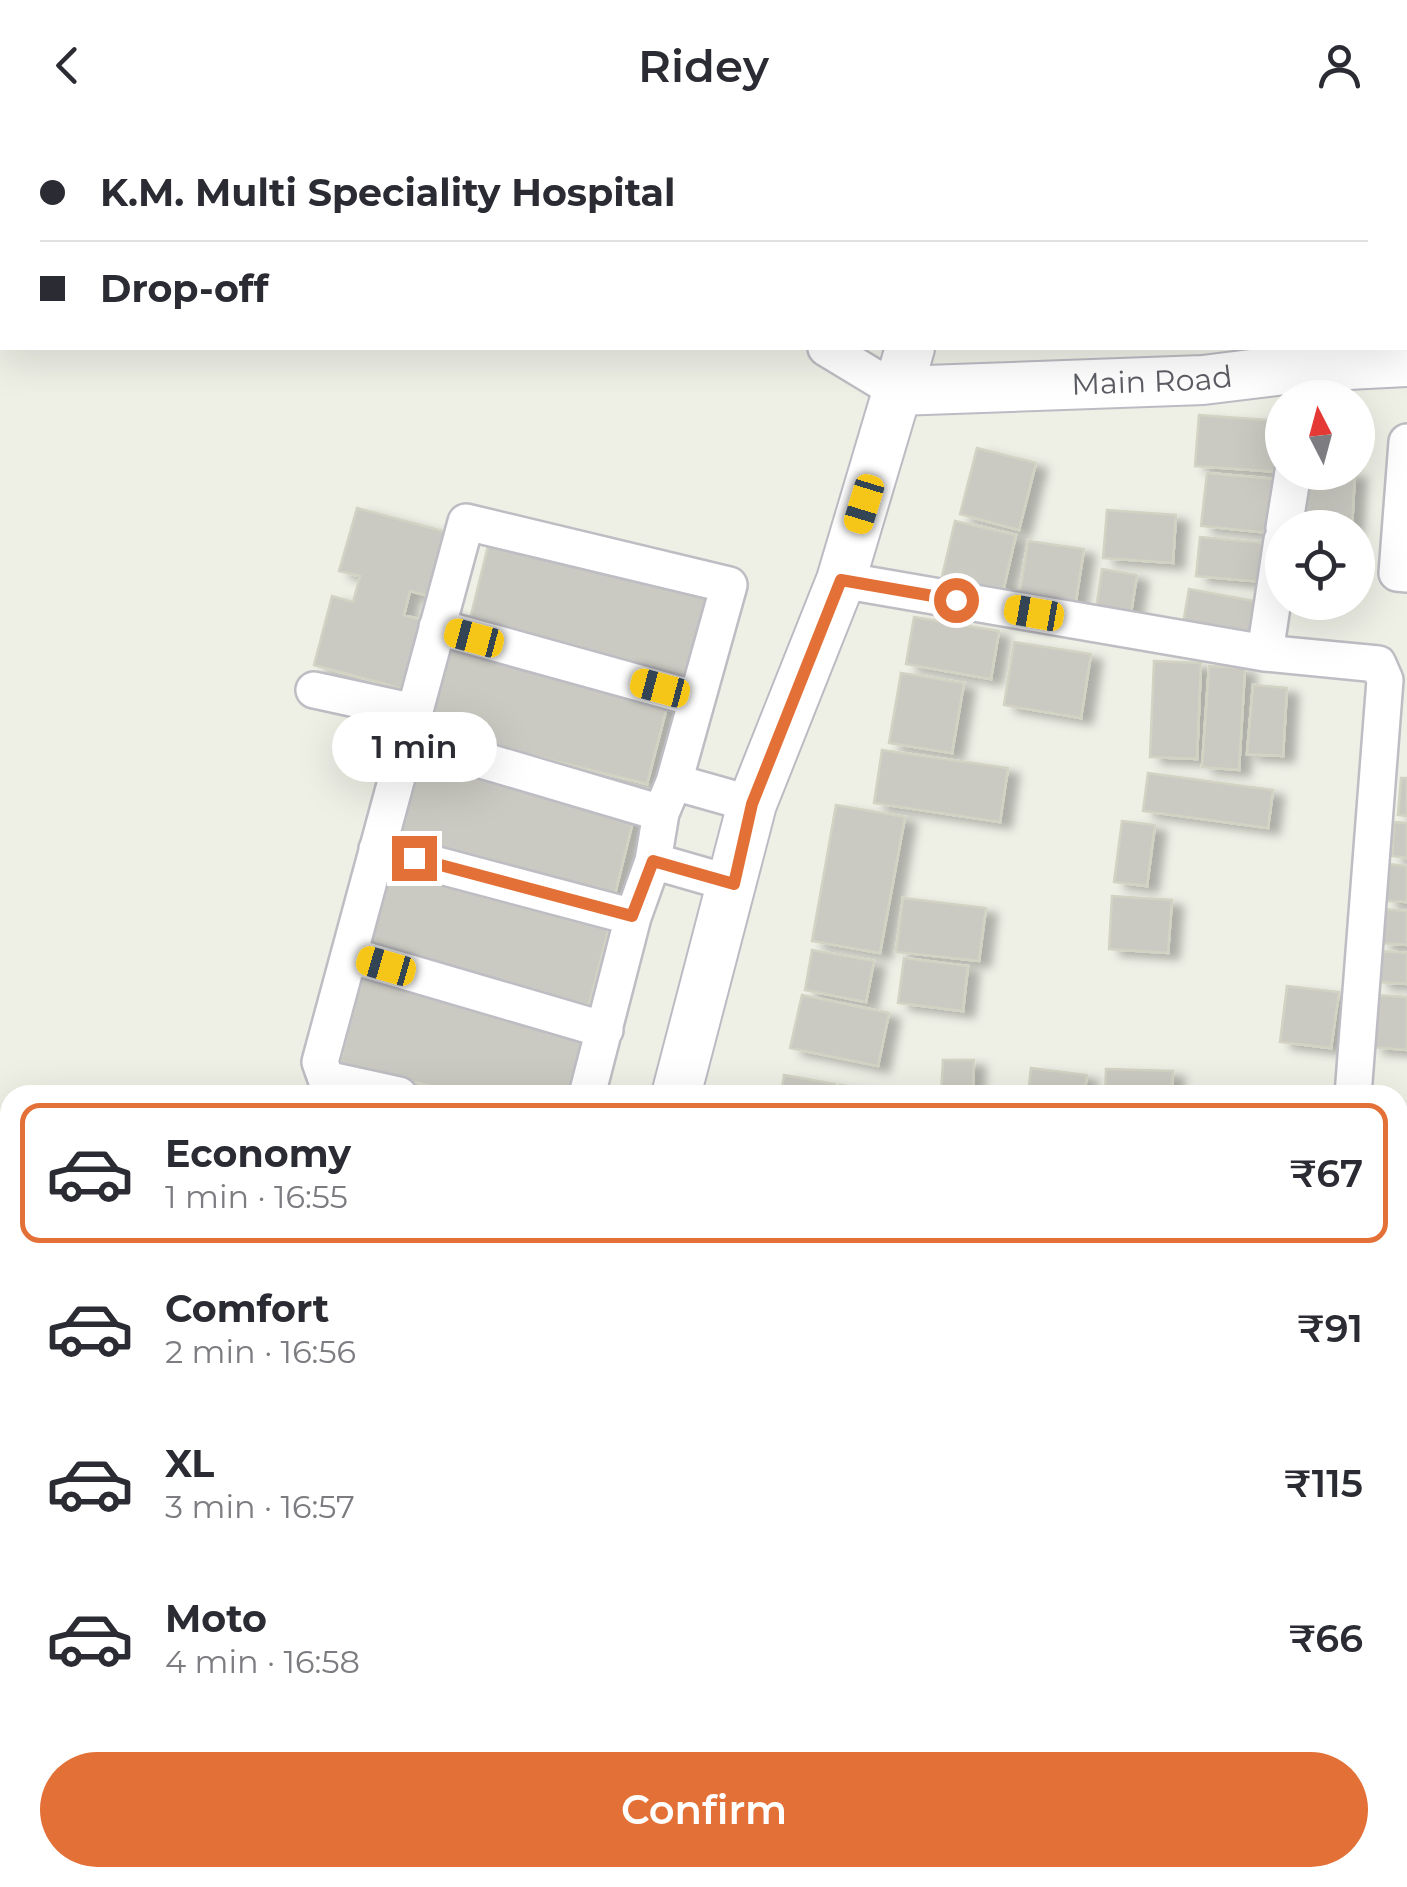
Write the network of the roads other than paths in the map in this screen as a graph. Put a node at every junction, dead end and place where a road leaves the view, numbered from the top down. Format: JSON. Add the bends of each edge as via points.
{"nodes":[{"id":1,"x":833,"y":350,"type":"edge"},
{"id":2,"x":1407,"y":362,"type":"edge"},
{"id":3,"x":904,"y":369,"type":"edge"},
{"id":4,"x":1317,"y":380,"type":"edge"},
{"id":5,"x":1265,"y":381,"type":"edge"},
{"id":6,"x":1407,"y":447,"type":"edge"},
{"id":7,"x":1407,"y":574,"type":"edge"},
{"id":8,"x":841,"y":580,"type":"junction"},
{"id":9,"x":1270,"y":620,"type":"edge"},
{"id":10,"x":438,"y":628,"type":"junction"},
{"id":11,"x":1265,"y":653,"type":"junction"},
{"id":12,"x":314,"y":690,"type":"dead end"},
{"id":13,"x":697,"y":698,"type":"junction"},
{"id":14,"x":411,"y":725,"type":"junction"},
{"id":15,"x":668,"y":798,"type":"junction"},
{"id":16,"x":752,"y":804,"type":"junction"},
{"id":17,"x":377,"y":849,"type":"junction"},
{"id":18,"x":653,"y":861,"type":"junction"},
{"id":19,"x":734,"y":884,"type":"junction"},
{"id":20,"x":632,"y":916,"type":"junction"},
{"id":21,"x":349,"y":956,"type":"junction"},
{"id":22,"x":605,"y":1030,"type":"junction"},
{"id":23,"x":353,"y":1085,"type":"edge"},
{"id":24,"x":590,"y":1085,"type":"edge"},
{"id":25,"x":679,"y":1085,"type":"edge"},
{"id":26,"x":1354,"y":1085,"type":"edge"}],
"edges":[{"from":1,"to":3,"type":"street"},
{"from":2,"to":4,"type":"main road","name":"Main Road"},
{"from":3,"to":5,"type":"main road","name":"Main Road"},
{"from":3,"to":8,"type":"main road"},
{"from":6,"to":7,"type":"street","via":[[1397,573]]},
{"from":8,"to":11,"type":"street"},
{"from":8,"to":16,"type":"main road"},
{"from":9,"to":11,"type":"street"},
{"from":10,"to":13,"type":"street"},
{"from":10,"to":13,"type":"street","via":[[466,522],[729,584]]},
{"from":10,"to":14,"type":"street"},
{"from":11,"to":26,"type":"street","via":[[1369,662],[1384,672]]},
{"from":12,"to":14,"type":"street"},
{"from":13,"to":15,"type":"street"},
{"from":14,"to":15,"type":"street"},
{"from":14,"to":17,"type":"street"},
{"from":15,"to":16,"type":"street"},
{"from":15,"to":18,"type":"street"},
{"from":16,"to":19,"type":"main road"},
{"from":17,"to":20,"type":"street"},
{"from":17,"to":21,"type":"street"},
{"from":18,"to":19,"type":"street"},
{"from":18,"to":20,"type":"street"},
{"from":19,"to":25,"type":"main road"},
{"from":20,"to":22,"type":"street"},
{"from":21,"to":22,"type":"street"},
{"from":21,"to":23,"type":"street","via":[[320,1062],[326,1079]]},
{"from":22,"to":24,"type":"street"}]}
